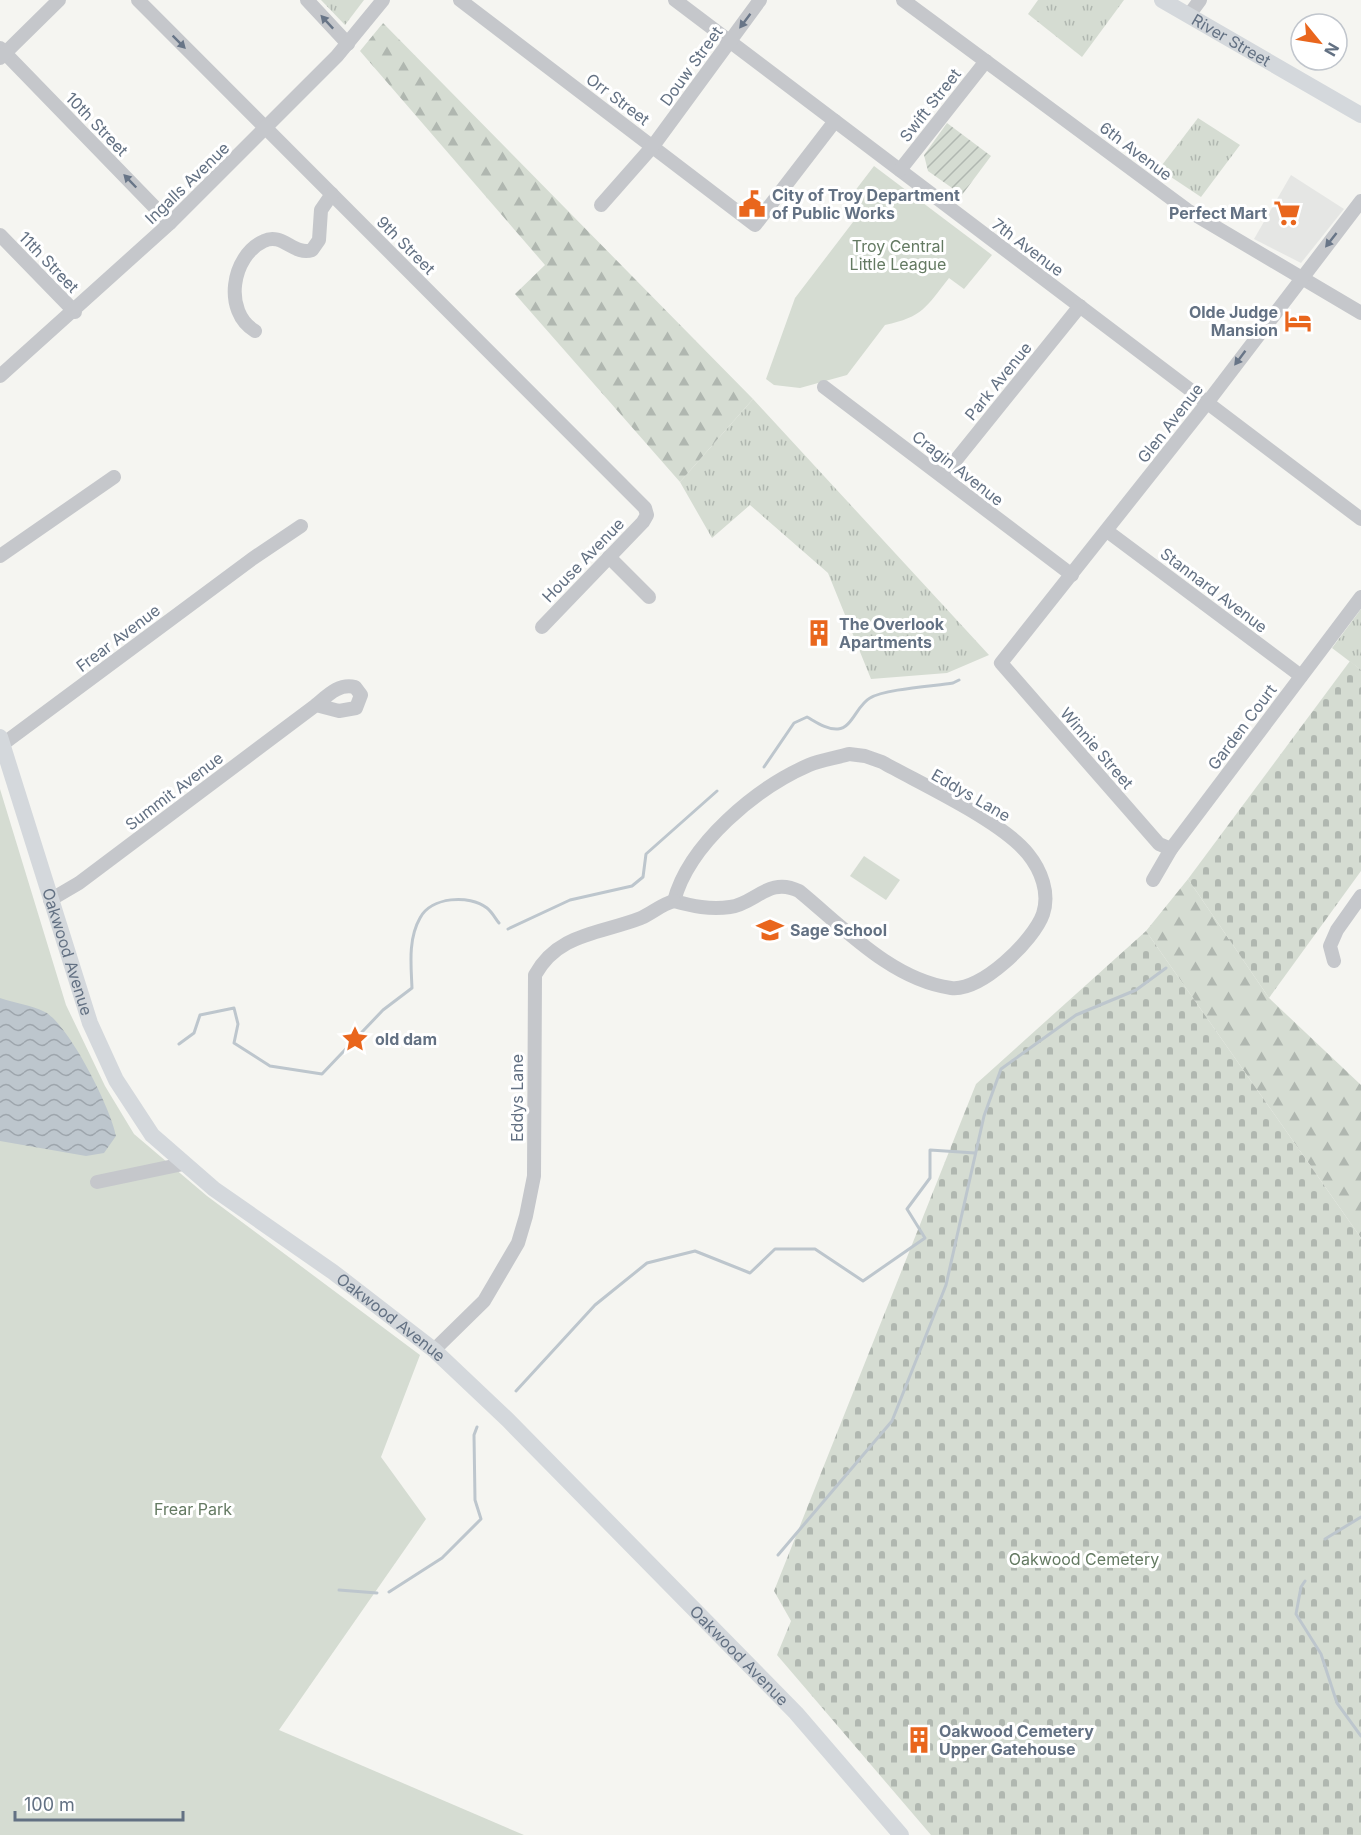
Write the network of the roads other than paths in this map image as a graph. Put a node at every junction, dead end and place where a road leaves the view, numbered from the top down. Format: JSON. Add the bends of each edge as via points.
{"nodes":[{"id":1,"x":59,"y":0,"type":"edge"},
{"id":2,"x":138,"y":0,"type":"edge"},
{"id":3,"x":307,"y":0,"type":"edge"},
{"id":4,"x":383,"y":0,"type":"edge"},
{"id":5,"x":460,"y":0,"type":"edge"},
{"id":6,"x":675,"y":0,"type":"edge"},
{"id":7,"x":760,"y":0,"type":"edge"},
{"id":8,"x":903,"y":0,"type":"edge"},
{"id":9,"x":1162,"y":0,"type":"edge"},
{"id":10,"x":1200,"y":0,"type":"edge"},
{"id":11,"x":1189,"y":15,"type":"junction"},
{"id":12,"x":729,"y":41,"type":"junction"},
{"id":13,"x":348,"y":44,"type":"junction"},
{"id":14,"x":2,"y":53,"type":"edge"},
{"id":15,"x":986,"y":60,"type":"junction"},
{"id":16,"x":1361,"y":115,"type":"edge"},
{"id":17,"x":835,"y":121,"type":"junction"},
{"id":18,"x":266,"y":129,"type":"junction"},
{"id":19,"x":653,"y":146,"type":"junction"},
{"id":20,"x":900,"y":170,"type":"junction"},
{"id":21,"x":332,"y":194,"type":"junction"},
{"id":22,"x":1361,"y":201,"type":"edge"},
{"id":23,"x":601,"y":205,"type":"dead end"},
{"id":24,"x":170,"y":223,"type":"junction"},
{"id":25,"x":0,"y":235,"type":"edge"},
{"id":26,"x":1301,"y":278,"type":"junction"},
{"id":27,"x":1080,"y":306,"type":"junction"},
{"id":28,"x":75,"y":312,"type":"junction"},
{"id":29,"x":1361,"y":313,"type":"edge"},
{"id":30,"x":255,"y":331,"type":"dead end"},
{"id":31,"x":0,"y":376,"type":"edge"},
{"id":32,"x":824,"y":387,"type":"dead end"},
{"id":33,"x":1207,"y":403,"type":"junction"},
{"id":34,"x":943,"y":476,"type":"junction"},
{"id":35,"x":114,"y":477,"type":"dead end"},
{"id":36,"x":647,"y":515,"type":"joint"},
{"id":37,"x":1361,"y":519,"type":"edge"},
{"id":38,"x":301,"y":526,"type":"dead end"},
{"id":39,"x":1107,"y":531,"type":"junction"},
{"id":40,"x":0,"y":556,"type":"edge"},
{"id":41,"x":609,"y":557,"type":"junction"},
{"id":42,"x":1072,"y":575,"type":"junction"},
{"id":43,"x":649,"y":597,"type":"dead end"},
{"id":44,"x":1361,"y":597,"type":"edge"},
{"id":45,"x":542,"y":627,"type":"dead end"},
{"id":46,"x":1001,"y":663,"type":"joint"},
{"id":47,"x":1301,"y":676,"type":"junction"},
{"id":48,"x":316,"y":705,"type":"dead end"},
{"id":49,"x":1,"y":744,"type":"edge"},
{"id":50,"x":1171,"y":849,"type":"junction"},
{"id":51,"x":1153,"y":880,"type":"dead end"},
{"id":52,"x":1361,"y":897,"type":"edge"},
{"id":53,"x":50,"y":900,"type":"junction"},
{"id":54,"x":674,"y":901,"type":"junction"},
{"id":55,"x":1334,"y":961,"type":"dead end"},
{"id":56,"x":183,"y":1164,"type":"junction"},
{"id":57,"x":97,"y":1182,"type":"dead end"},
{"id":58,"x":434,"y":1350,"type":"junction"},
{"id":59,"x":901,"y":1835,"type":"edge"}],
"edges":[{"from":1,"to":14,"type":"street"},
{"from":2,"to":18,"type":"street","name":"9th Street","one_way":true},
{"from":13,"to":3,"type":"street","one_way":true},
{"from":4,"to":13,"type":"street","name":"Ingalls Avenue"},
{"from":5,"to":19,"type":"street","name":"Orr Street"},
{"from":6,"to":12,"type":"street","name":"7th Avenue"},
{"from":7,"to":12,"type":"street","name":"Douw Street","one_way":true},
{"from":8,"to":15,"type":"street","name":"6th Avenue"},
{"from":9,"to":11,"type":"main road","name":"River Street"},
{"from":10,"to":11,"type":"street"},
{"from":11,"to":16,"type":"main road","name":"River Street"},
{"from":12,"to":17,"type":"street","name":"7th Avenue"},
{"from":12,"to":19,"type":"street","name":"Douw Street"},
{"from":13,"to":18,"type":"street","name":"Ingalls Avenue"},
{"from":24,"to":14,"type":"street","name":"10th Street","one_way":true},
{"from":15,"to":20,"type":"street","name":"Swift Street"},
{"from":15,"to":26,"type":"street","name":"6th Avenue","via":[[1187,210]]},
{"from":17,"to":19,"type":"street","name":"Orr Street","via":[[755,225]]},
{"from":17,"to":20,"type":"street","name":"7th Avenue"},
{"from":18,"to":21,"type":"street","name":"9th Street"},
{"from":18,"to":24,"type":"street","name":"Ingalls Avenue"},
{"from":19,"to":23,"type":"street","name":"Douw Street"},
{"from":20,"to":27,"type":"street","name":"7th Avenue"},
{"from":21,"to":30,"type":"street","via":[[321,210],[319,240],[312,250],[299,250],[273,239],[265,240],[247,256],[237,274],[234,298],[243,321]]},
{"from":21,"to":36,"type":"street","name":"9th Street","via":[[645,508]]},
{"from":22,"to":26,"type":"street","name":"Glen Avenue","one_way":true},
{"from":24,"to":28,"type":"street","name":"Ingalls Avenue"},
{"from":25,"to":28,"type":"street","name":"11th Street"},
{"from":26,"to":29,"type":"street","name":"6th Avenue"},
{"from":26,"to":33,"type":"street","name":"Glen Avenue","one_way":true},
{"from":27,"to":33,"type":"street","name":"7th Avenue"},
{"from":27,"to":34,"type":"street","name":"Park Avenue"},
{"from":28,"to":31,"type":"street","name":"Ingalls Avenue"},
{"from":32,"to":34,"type":"street","name":"Cragin Avenue"},
{"from":33,"to":37,"type":"street","name":"7th Avenue"},
{"from":33,"to":39,"type":"street","name":"Glen Avenue"},
{"from":34,"to":42,"type":"street","name":"Cragin Avenue"},
{"from":35,"to":40,"type":"street"},
{"from":36,"to":41,"type":"street","name":"House Avenue"},
{"from":38,"to":49,"type":"street","name":"Frear Avenue"},
{"from":39,"to":42,"type":"street","name":"Glen Avenue"},
{"from":39,"to":47,"type":"street","name":"Stannard Avenue"},
{"from":41,"to":43,"type":"street"},
{"from":41,"to":45,"type":"street","name":"House Avenue"},
{"from":42,"to":46,"type":"street","name":"Glen Avenue"},
{"from":44,"to":47,"type":"street","name":"Garden Court"},
{"from":46,"to":50,"type":"street","name":"Winnie Street","via":[[1159,844]]},
{"from":47,"to":50,"type":"street","name":"Garden Court"},
{"from":48,"to":53,"type":"street","name":"Summit Avenue","via":[[79,883]]},
{"from":49,"to":53,"type":"main road","name":"Oakwood Avenue"},
{"from":50,"to":51,"type":"street","name":"Garden Court"},
{"from":52,"to":55,"type":"street","via":[[1330,946]]},
{"from":53,"to":56,"type":"main road","name":"Oakwood Avenue","via":[[83,1005],[116,1080],[152,1135]]},
{"from":54,"to":54,"type":"street","name":"Eddys Lane","via":[[698,908],[732,907],[761,891],[790,887],[881,958],[936,985],[953,989],[974,983],[1004,964],[1034,930],[1043,912],[1045,894],[1042,876],[1028,854],[993,825],[882,762],[849,754],[810,765],[757,796],[720,827],[679,883]]},
{"from":54,"to":58,"type":"street","name":"Eddys Lane","via":[[644,917],[564,944],[544,959],[535,975],[534,1176],[526,1216],[518,1243],[484,1301]]},
{"from":56,"to":57,"type":"street"},
{"from":56,"to":58,"type":"main road","name":"Oakwood Avenue"},
{"from":58,"to":59,"type":"main road","name":"Oakwood Avenue","via":[[796,1713]]}]}
